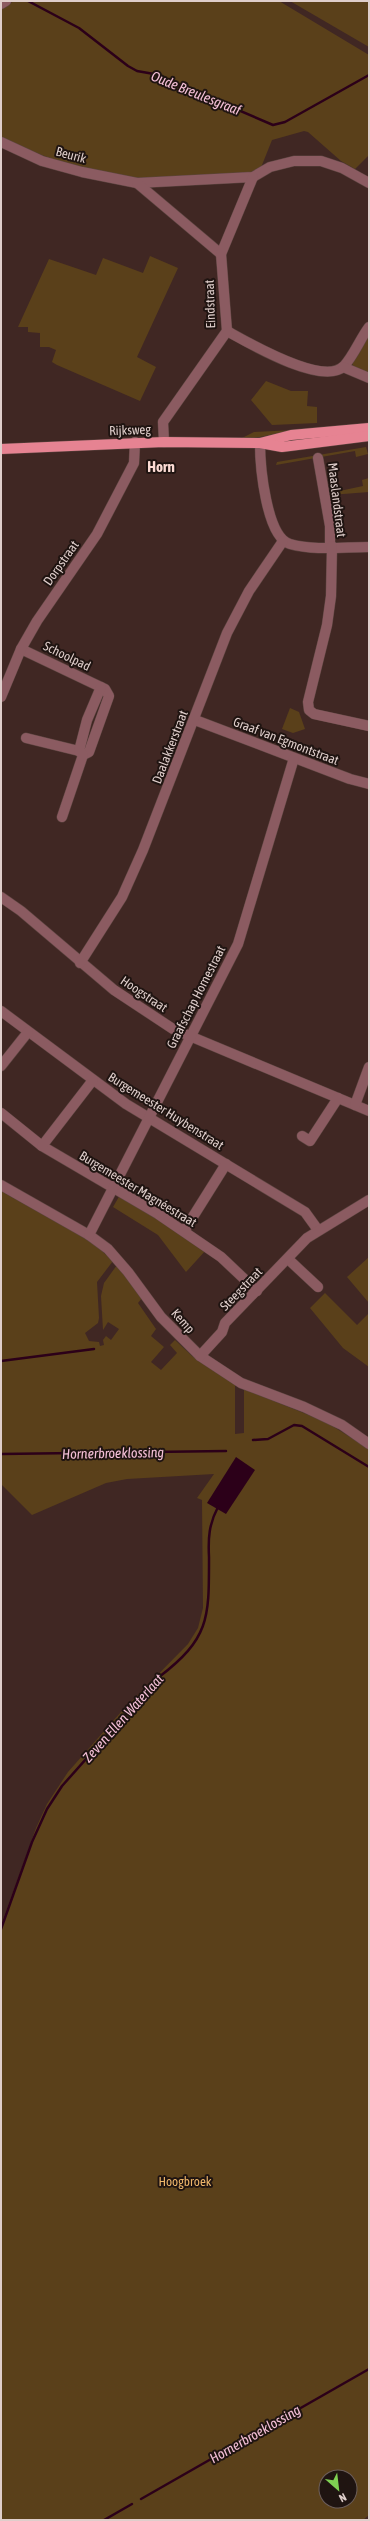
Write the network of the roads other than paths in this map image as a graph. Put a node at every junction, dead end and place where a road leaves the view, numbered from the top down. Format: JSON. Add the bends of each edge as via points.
{"nodes":[{"id":1,"x":6,"y":1,"type":"edge"},
{"id":2,"x":1,"y":4,"type":"edge"},
{"id":3,"x":1,"y":142,"type":"edge"},
{"id":4,"x":253,"y":176,"type":"junction"},
{"id":5,"x":138,"y":183,"type":"junction"},
{"id":6,"x":369,"y":183,"type":"edge"},
{"id":7,"x":221,"y":254,"type":"junction"},
{"id":8,"x":369,"y":327,"type":"edge"},
{"id":9,"x":226,"y":331,"type":"junction"},
{"id":10,"x":343,"y":367,"type":"junction"},
{"id":11,"x":369,"y":378,"type":"edge"},
{"id":12,"x":369,"y":428,"type":"edge"},
{"id":13,"x":369,"y":436,"type":"edge"},
{"id":14,"x":134,"y":442,"type":"junction"},
{"id":15,"x":164,"y":442,"type":"junction"},
{"id":16,"x":260,"y":443,"type":"junction"},
{"id":17,"x":1,"y":449,"type":"edge"},
{"id":18,"x":318,"y":458,"type":"dead end"},
{"id":19,"x":283,"y":541,"type":"junction"},
{"id":20,"x":331,"y":546,"type":"junction"},
{"id":21,"x":369,"y":547,"type":"edge"},
{"id":22,"x":21,"y":649,"type":"junction"},
{"id":23,"x":1,"y":694,"type":"edge"},
{"id":24,"x":194,"y":720,"type":"junction"},
{"id":25,"x":369,"y":726,"type":"edge"},
{"id":26,"x":26,"y":738,"type":"dead end"},
{"id":27,"x":81,"y":753,"type":"junction"},
{"id":28,"x":294,"y":758,"type":"junction"},
{"id":29,"x":369,"y":784,"type":"edge"},
{"id":30,"x":62,"y":818,"type":"dead end"},
{"id":31,"x":1,"y":897,"type":"edge"},
{"id":32,"x":80,"y":963,"type":"junction"},
{"id":33,"x":1,"y":1011,"type":"edge"},
{"id":34,"x":28,"y":1032,"type":"junction"},
{"id":35,"x":190,"y":1036,"type":"junction"},
{"id":36,"x":1,"y":1066,"type":"edge"},
{"id":37,"x":369,"y":1066,"type":"edge"},
{"id":38,"x":93,"y":1080,"type":"junction"},
{"id":39,"x":338,"y":1098,"type":"junction"},
{"id":40,"x":355,"y":1105,"type":"junction"},
{"id":41,"x":369,"y":1111,"type":"edge"},
{"id":42,"x":1,"y":1114,"type":"edge"},
{"id":43,"x":150,"y":1117,"type":"junction"},
{"id":44,"x":302,"y":1136,"type":"dead end"},
{"id":45,"x":42,"y":1146,"type":"junction"},
{"id":46,"x":226,"y":1164,"type":"junction"},
{"id":47,"x":1,"y":1185,"type":"edge"},
{"id":48,"x":114,"y":1187,"type":"junction"},
{"id":49,"x":369,"y":1200,"type":"edge"},
{"id":50,"x":318,"y":1230,"type":"junction"},
{"id":51,"x":184,"y":1231,"type":"junction"},
{"id":52,"x":89,"y":1235,"type":"junction"},
{"id":53,"x":288,"y":1259,"type":"junction"},
{"id":54,"x":318,"y":1287,"type":"dead end"},
{"id":55,"x":257,"y":1291,"type":"junction"},
{"id":56,"x":200,"y":1356,"type":"junction"},
{"id":57,"x":369,"y":1444,"type":"edge"}],
"edges":[{"from":1,"to":2,"type":"street"},
{"from":3,"to":5,"type":"street","name":"Beurik","via":[[42,161]]},
{"from":4,"to":5,"type":"street","name":"Beurik"},
{"from":4,"to":6,"type":"street","via":[[270,167],[294,161],[321,161],[342,168]]},
{"from":4,"to":7,"type":"street","name":"Eindstraat"},
{"from":5,"to":7,"type":"street","name":"Beurik"},
{"from":7,"to":9,"type":"street","name":"Eindstraat"},
{"from":8,"to":10,"type":"street"},
{"from":9,"to":10,"type":"street","via":[[290,364],[321,371]]},
{"from":9,"to":15,"type":"street","name":"Eindstraat","via":[[163,422]]},
{"from":10,"to":11,"type":"street"},
{"from":12,"to":16,"type":"main road","name":"Rijksweg","via":[[291,435]]},
{"from":13,"to":16,"type":"main road","name":"Rijksweg","via":[[293,446],[274,447]]},
{"from":14,"to":15,"type":"main road","name":"Rijksweg"},
{"from":14,"to":17,"type":"main road","name":"Rijksweg"},
{"from":14,"to":22,"type":"street","name":"Dorpstraat","via":[[134,463],[97,534],[37,621]]},
{"from":15,"to":16,"type":"main road","name":"Rijksweg"},
{"from":16,"to":19,"type":"street","via":[[270,514],[276,533]]},
{"from":18,"to":20,"type":"street","name":"Maaslandstraat"},
{"from":19,"to":20,"type":"street","name":"Maaslandstraat","via":[[304,546]]},
{"from":19,"to":24,"type":"street","name":"Daalakkerstraat","via":[[249,590],[227,633]]},
{"from":20,"to":21,"type":"street","name":"Maaslandstraat"},
{"from":20,"to":25,"type":"street","via":[[328,625],[308,702],[309,710],[314,714]]},
{"from":22,"to":23,"type":"street","name":"Dorpstraat"},
{"from":22,"to":27,"type":"street","name":"Schoolpad","via":[[101,687],[87,720]]},
{"from":24,"to":28,"type":"street","name":"Graaf van Egmontstraat"},
{"from":24,"to":32,"type":"street","name":"Daalakkerstraat","via":[[122,897]]},
{"from":26,"to":27,"type":"street"},
{"from":27,"to":30,"type":"street","name":"Schoolpad"},
{"from":28,"to":29,"type":"street","name":"Graaf van Egmontstraat"},
{"from":28,"to":35,"type":"street","name":"Graafschap Hornestraat","via":[[238,944]]},
{"from":31,"to":32,"type":"street","name":"Hoogstraat","via":[[21,911]]},
{"from":32,"to":35,"type":"street","name":"Hoogstraat","via":[[142,1010]]},
{"from":33,"to":34,"type":"street","name":"Burgemeester Huybenstraat"},
{"from":34,"to":36,"type":"street"},
{"from":34,"to":38,"type":"street","name":"Burgemeester Huybenstraat"},
{"from":35,"to":39,"type":"street","name":"Hoogstraat"},
{"from":35,"to":43,"type":"street","name":"Graafschap Hornestraat"},
{"from":37,"to":40,"type":"street"},
{"from":38,"to":43,"type":"street","name":"Burgemeester Huybenstraat"},
{"from":38,"to":45,"type":"street"},
{"from":39,"to":40,"type":"street","name":"Hoogstraat"},
{"from":39,"to":44,"type":"street","via":[[310,1141]]},
{"from":40,"to":41,"type":"street","name":"Hoogstraat"},
{"from":42,"to":45,"type":"street","name":"Burgemeester Magnéestraat"},
{"from":43,"to":46,"type":"street","name":"Burgemeester Huybenstraat"},
{"from":43,"to":48,"type":"street","name":"Graafschap Hornestraat"},
{"from":45,"to":48,"type":"street","name":"Burgemeester Magnéestraat"},
{"from":46,"to":50,"type":"street","name":"Burgemeester Huybenstraat","via":[[305,1212]]},
{"from":46,"to":51,"type":"street"},
{"from":47,"to":52,"type":"street","name":"Kemp"},
{"from":48,"to":51,"type":"street","name":"Burgemeester Magnéestraat"},
{"from":48,"to":52,"type":"street","name":"Graafschap Hornestraat"},
{"from":49,"to":50,"type":"street","name":"Steegstraat"},
{"from":50,"to":53,"type":"street","name":"Steegstraat"},
{"from":51,"to":55,"type":"street","name":"Burgemeester Magnéestraat","via":[[221,1257]]},
{"from":52,"to":56,"type":"street","name":"Kemp","via":[[108,1249],[161,1317]]},
{"from":53,"to":54,"type":"street"},
{"from":53,"to":55,"type":"street","name":"Steegstraat"},
{"from":55,"to":56,"type":"street","name":"Steegstraat","via":[[225,1323],[222,1332]]},
{"from":56,"to":57,"type":"street","name":"Kemp","via":[[241,1383],[304,1407],[342,1425]]}]}
